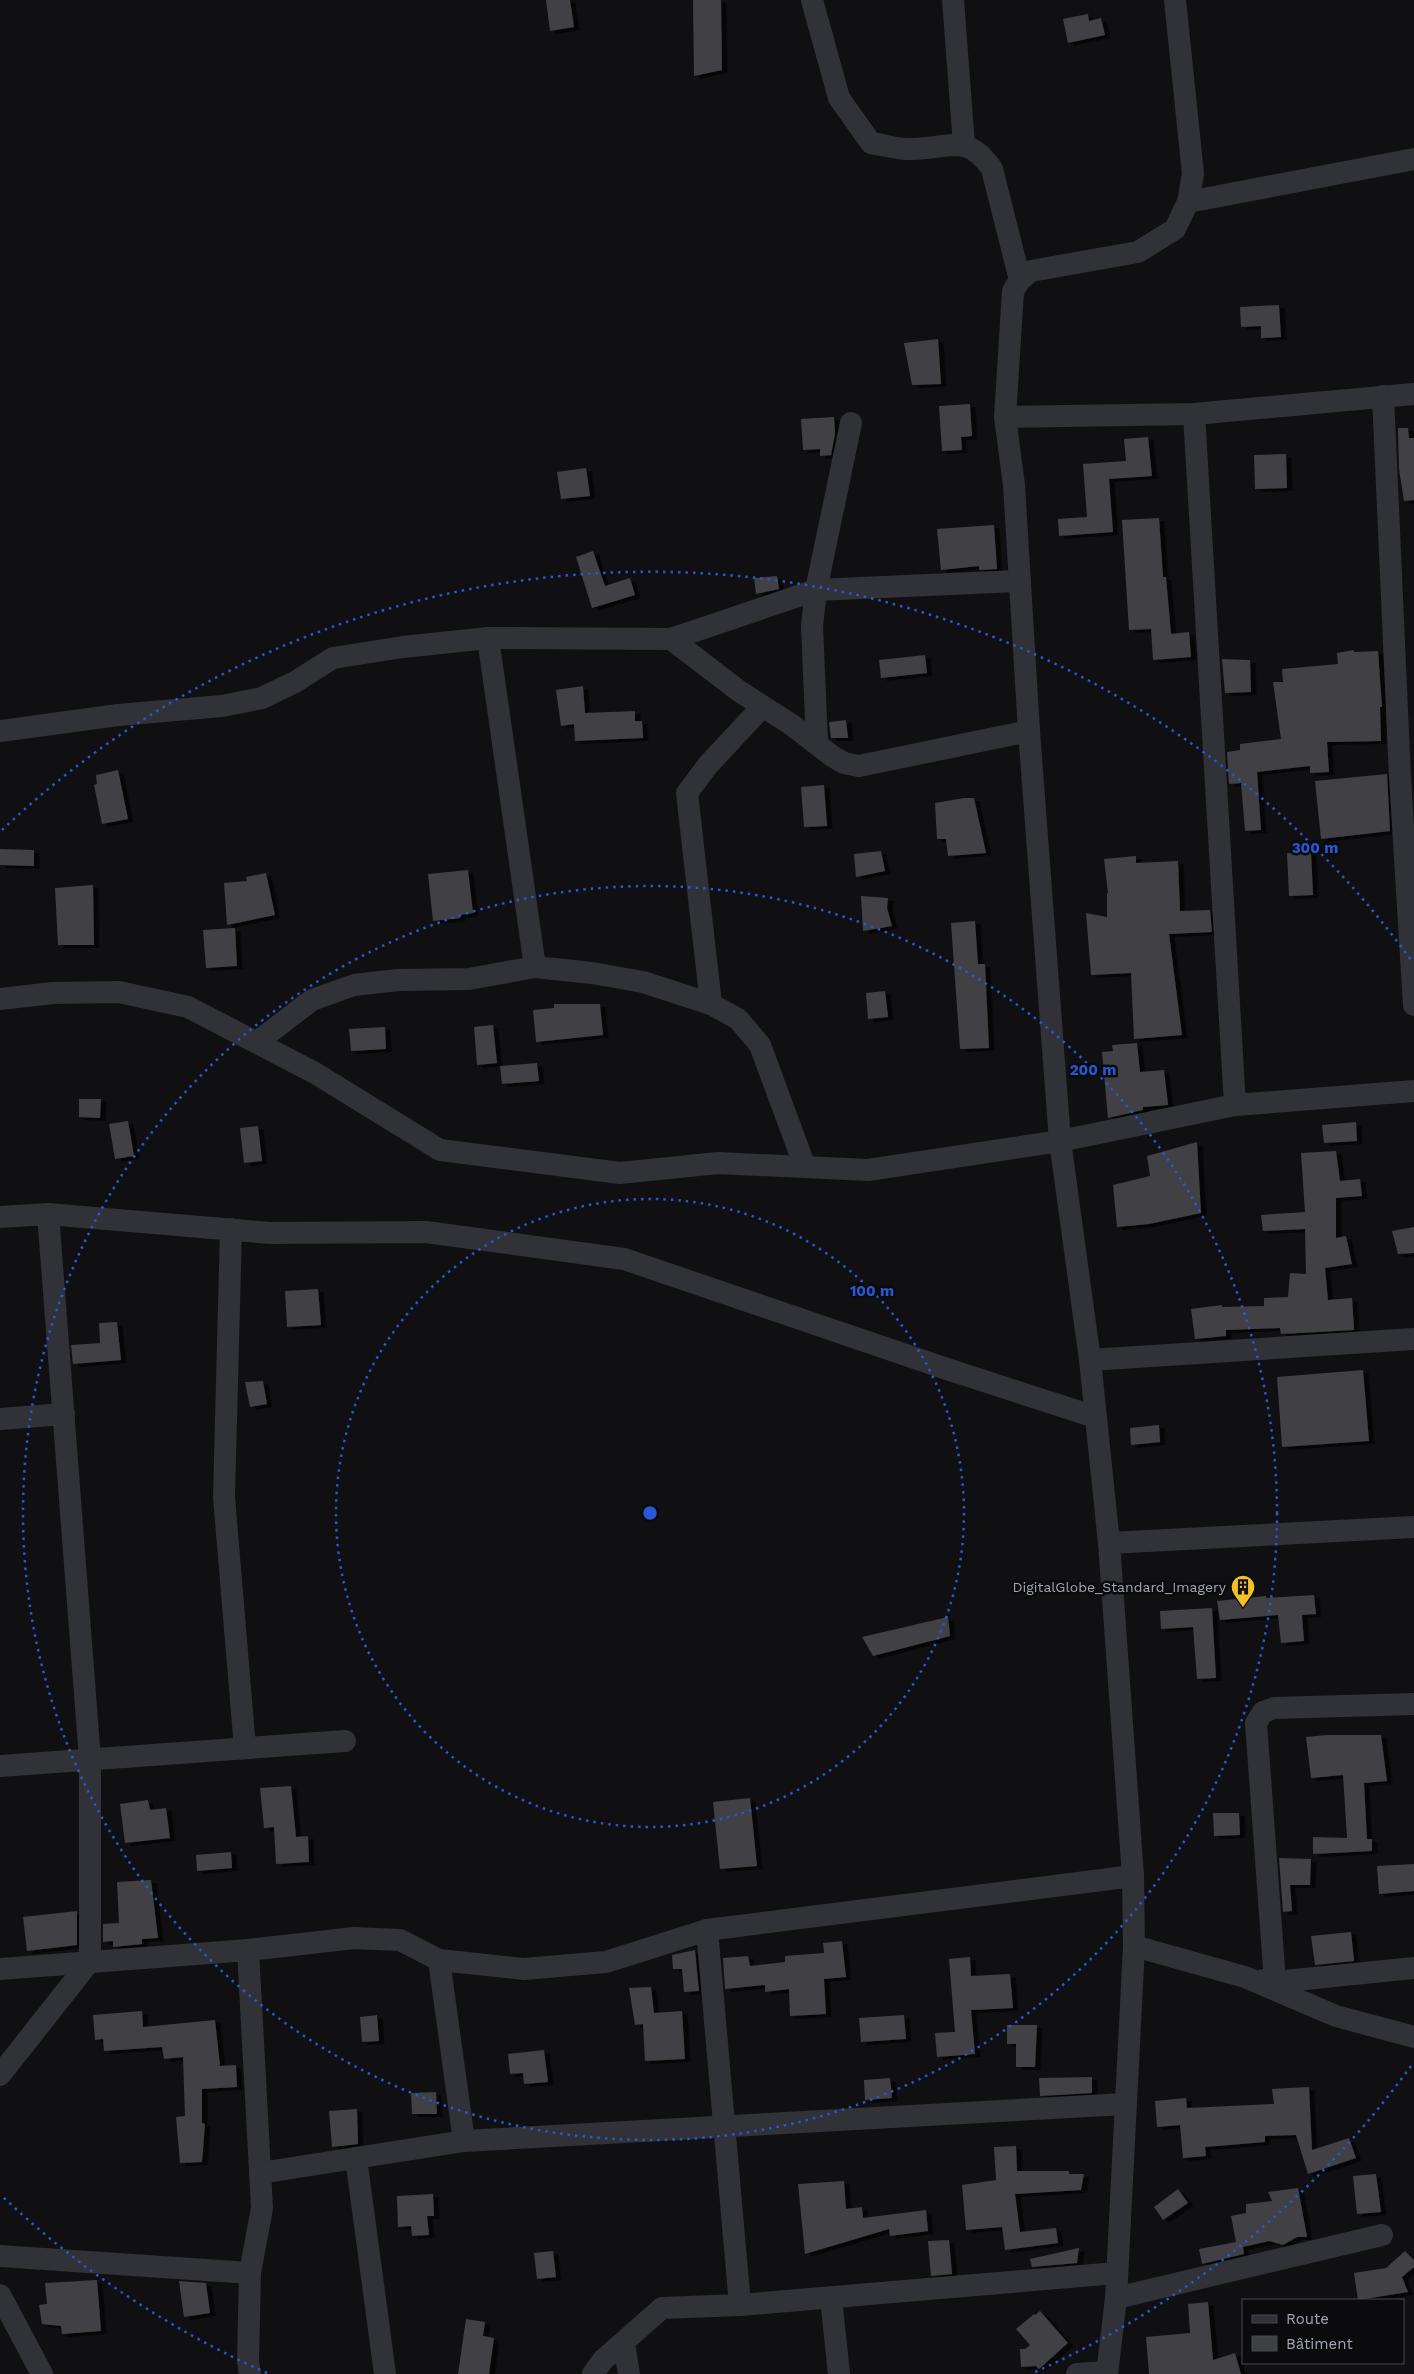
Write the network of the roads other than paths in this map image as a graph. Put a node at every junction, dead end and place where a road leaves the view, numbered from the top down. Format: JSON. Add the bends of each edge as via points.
{"nodes":[{"id":1,"x":812,"y":0,"type":"edge"},
{"id":2,"x":953,"y":0,"type":"edge"},
{"id":3,"x":1175,"y":0,"type":"edge"},
{"id":4,"x":964,"y":145,"type":"junction"},
{"id":5,"x":1414,"y":159,"type":"edge"},
{"id":6,"x":1188,"y":202,"type":"junction"},
{"id":7,"x":1020,"y":280,"type":"junction"},
{"id":8,"x":1414,"y":394,"type":"edge"},
{"id":9,"x":1383,"y":396,"type":"junction"},
{"id":10,"x":1194,"y":414,"type":"junction"},
{"id":11,"x":1005,"y":417,"type":"junction"},
{"id":12,"x":851,"y":423,"type":"dead end"},
{"id":13,"x":1020,"y":581,"type":"junction"},
{"id":14,"x":816,"y":590,"type":"junction"},
{"id":15,"x":488,"y":638,"type":"junction"},
{"id":16,"x":671,"y":640,"type":"junction"},
{"id":17,"x":762,"y":707,"type":"junction"},
{"id":18,"x":0,"y":731,"type":"edge"},
{"id":19,"x":1029,"y":731,"type":"junction"},
{"id":20,"x":817,"y":743,"type":"junction"},
{"id":21,"x":1407,"y":776,"type":"edge"},
{"id":22,"x":535,"y":967,"type":"junction"},
{"id":23,"x":0,"y":1000,"type":"edge"},
{"id":24,"x":711,"y":1004,"type":"junction"},
{"id":25,"x":1414,"y":1005,"type":"edge"},
{"id":26,"x":257,"y":1042,"type":"junction"},
{"id":27,"x":1414,"y":1091,"type":"edge"},
{"id":28,"x":1235,"y":1105,"type":"junction"},
{"id":29,"x":1060,"y":1141,"type":"junction"},
{"id":30,"x":806,"y":1167,"type":"junction"},
{"id":31,"x":48,"y":1214,"type":"junction"},
{"id":32,"x":0,"y":1217,"type":"edge"},
{"id":33,"x":231,"y":1229,"type":"junction"},
{"id":34,"x":1414,"y":1339,"type":"edge"},
{"id":35,"x":1090,"y":1360,"type":"junction"},
{"id":36,"x":64,"y":1414,"type":"junction"},
{"id":37,"x":1096,"y":1417,"type":"junction"},
{"id":38,"x":0,"y":1420,"type":"edge"},
{"id":39,"x":1414,"y":1526,"type":"edge"},
{"id":40,"x":1109,"y":1543,"type":"junction"},
{"id":41,"x":1414,"y":1704,"type":"edge"},
{"id":42,"x":344,"y":1741,"type":"dead end"},
{"id":43,"x":245,"y":1748,"type":"junction"},
{"id":44,"x":90,"y":1759,"type":"junction"},
{"id":45,"x":0,"y":1766,"type":"edge"},
{"id":46,"x":1133,"y":1876,"type":"junction"},
{"id":47,"x":707,"y":1930,"type":"junction"},
{"id":48,"x":1134,"y":1946,"type":"junction"},
{"id":49,"x":248,"y":1950,"type":"junction"},
{"id":50,"x":439,"y":1960,"type":"junction"},
{"id":51,"x":90,"y":1962,"type":"junction"},
{"id":52,"x":1414,"y":1968,"type":"edge"},
{"id":53,"x":0,"y":1969,"type":"edge"},
{"id":54,"x":1245,"y":1977,"type":"junction"},
{"id":55,"x":1275,"y":1982,"type":"junction"},
{"id":56,"x":1414,"y":2037,"type":"edge"},
{"id":57,"x":0,"y":2075,"type":"edge"},
{"id":58,"x":1125,"y":2104,"type":"junction"},
{"id":59,"x":725,"y":2127,"type":"junction"},
{"id":60,"x":464,"y":2142,"type":"junction"},
{"id":61,"x":356,"y":2158,"type":"junction"},
{"id":62,"x":260,"y":2173,"type":"junction"},
{"id":63,"x":1382,"y":2235,"type":"dead end"},
{"id":64,"x":0,"y":2256,"type":"edge"},
{"id":65,"x":250,"y":2273,"type":"junction"},
{"id":66,"x":1116,"y":2273,"type":"junction"},
{"id":67,"x":0,"y":2295,"type":"edge"},
{"id":68,"x":831,"y":2298,"type":"junction"},
{"id":69,"x":1116,"y":2298,"type":"junction"},
{"id":70,"x":740,"y":2306,"type":"junction"},
{"id":71,"x":624,"y":2344,"type":"junction"},
{"id":72,"x":1107,"y":2373,"type":"edge"},
{"id":73,"x":42,"y":2374,"type":"edge"},
{"id":74,"x":250,"y":2374,"type":"edge"},
{"id":75,"x":385,"y":2374,"type":"edge"},
{"id":76,"x":593,"y":2374,"type":"edge"},
{"id":77,"x":629,"y":2374,"type":"edge"},
{"id":78,"x":839,"y":2374,"type":"edge"},
{"id":79,"x":1077,"y":2374,"type":"edge"}],
"edges":[{"from":1,"to":4,"type":"street","via":[[839,98],[871,143],[911,149]]},
{"from":2,"to":4,"type":"street"},
{"from":3,"to":6,"type":"street","via":[[1193,174]]},
{"from":4,"to":7,"type":"street","via":[[981,154],[992,169]]},
{"from":5,"to":6,"type":"street"},
{"from":6,"to":7,"type":"street","via":[[1175,229],[1138,252],[1031,271]]},
{"from":7,"to":11,"type":"street","via":[[1013,291]]},
{"from":8,"to":9,"type":"street"},
{"from":9,"to":10,"type":"street"},
{"from":9,"to":21,"type":"street"},
{"from":10,"to":11,"type":"street"},
{"from":10,"to":28,"type":"street"},
{"from":11,"to":13,"type":"street","via":[[1014,485]]},
{"from":12,"to":14,"type":"street"},
{"from":13,"to":14,"type":"street"},
{"from":13,"to":19,"type":"street"},
{"from":14,"to":16,"type":"street"},
{"from":14,"to":20,"type":"street","via":[[812,626]]},
{"from":15,"to":16,"type":"street"},
{"from":15,"to":18,"type":"street","via":[[333,658],[262,698],[222,706],[118,715]]},
{"from":15,"to":22,"type":"street"},
{"from":16,"to":17,"type":"street"},
{"from":17,"to":20,"type":"street"},
{"from":17,"to":24,"type":"street","via":[[708,765],[687,793]]},
{"from":19,"to":20,"type":"street","via":[[859,766],[844,763]]},
{"from":19,"to":29,"type":"street"},
{"from":21,"to":25,"type":"street"},
{"from":22,"to":24,"type":"street","via":[[643,982]]},
{"from":22,"to":26,"type":"street","via":[[469,979],[398,980],[354,985],[312,1000]]},
{"from":23,"to":26,"type":"street","via":[[53,993],[120,992],[188,1007]]},
{"from":24,"to":30,"type":"street","via":[[738,1019],[760,1045]]},
{"from":26,"to":30,"type":"street","via":[[315,1073],[440,1150],[620,1173],[718,1163]]},
{"from":27,"to":28,"type":"street"},
{"from":28,"to":29,"type":"street"},
{"from":29,"to":30,"type":"street","via":[[868,1170]]},
{"from":29,"to":35,"type":"street"},
{"from":31,"to":32,"type":"street"},
{"from":31,"to":33,"type":"street"},
{"from":31,"to":36,"type":"street"},
{"from":33,"to":37,"type":"street","via":[[270,1233],[426,1232],[624,1259],[947,1370]]},
{"from":33,"to":43,"type":"street","via":[[224,1497]]},
{"from":34,"to":35,"type":"street"},
{"from":35,"to":37,"type":"street"},
{"from":36,"to":38,"type":"street"},
{"from":36,"to":44,"type":"street"},
{"from":37,"to":40,"type":"street"},
{"from":39,"to":40,"type":"street"},
{"from":40,"to":46,"type":"street"},
{"from":41,"to":55,"type":"street","via":[[1274,1708],[1263,1712],[1256,1724]]},
{"from":42,"to":43,"type":"street"},
{"from":43,"to":44,"type":"street"},
{"from":44,"to":45,"type":"street"},
{"from":44,"to":51,"type":"street"},
{"from":46,"to":47,"type":"street"},
{"from":46,"to":48,"type":"street"},
{"from":47,"to":50,"type":"street","via":[[606,1962],[524,1970]]},
{"from":47,"to":59,"type":"street"},
{"from":48,"to":54,"type":"street"},
{"from":48,"to":58,"type":"street"},
{"from":49,"to":50,"type":"street","via":[[354,1938],[400,1940]]},
{"from":49,"to":51,"type":"street"},
{"from":49,"to":62,"type":"street"},
{"from":50,"to":60,"type":"street"},
{"from":51,"to":53,"type":"street"},
{"from":51,"to":57,"type":"street"},
{"from":52,"to":55,"type":"street"},
{"from":54,"to":55,"type":"street"},
{"from":54,"to":56,"type":"street","via":[[1336,2016]]},
{"from":58,"to":59,"type":"street"},
{"from":58,"to":66,"type":"street"},
{"from":59,"to":60,"type":"street"},
{"from":59,"to":70,"type":"street"},
{"from":60,"to":61,"type":"street"},
{"from":61,"to":62,"type":"street"},
{"from":61,"to":75,"type":"street"},
{"from":62,"to":65,"type":"street","via":[[262,2208]]},
{"from":63,"to":69,"type":"street"},
{"from":64,"to":65,"type":"street"},
{"from":65,"to":74,"type":"street"},
{"from":66,"to":68,"type":"street"},
{"from":66,"to":69,"type":"street"},
{"from":67,"to":73,"type":"street"},
{"from":68,"to":70,"type":"street"},
{"from":68,"to":78,"type":"street"},
{"from":69,"to":72,"type":"street"},
{"from":70,"to":71,"type":"street","via":[[662,2308]]},
{"from":71,"to":76,"type":"street","via":[[603,2360]]},
{"from":71,"to":77,"type":"street"},
{"from":72,"to":79,"type":"street"}]}
